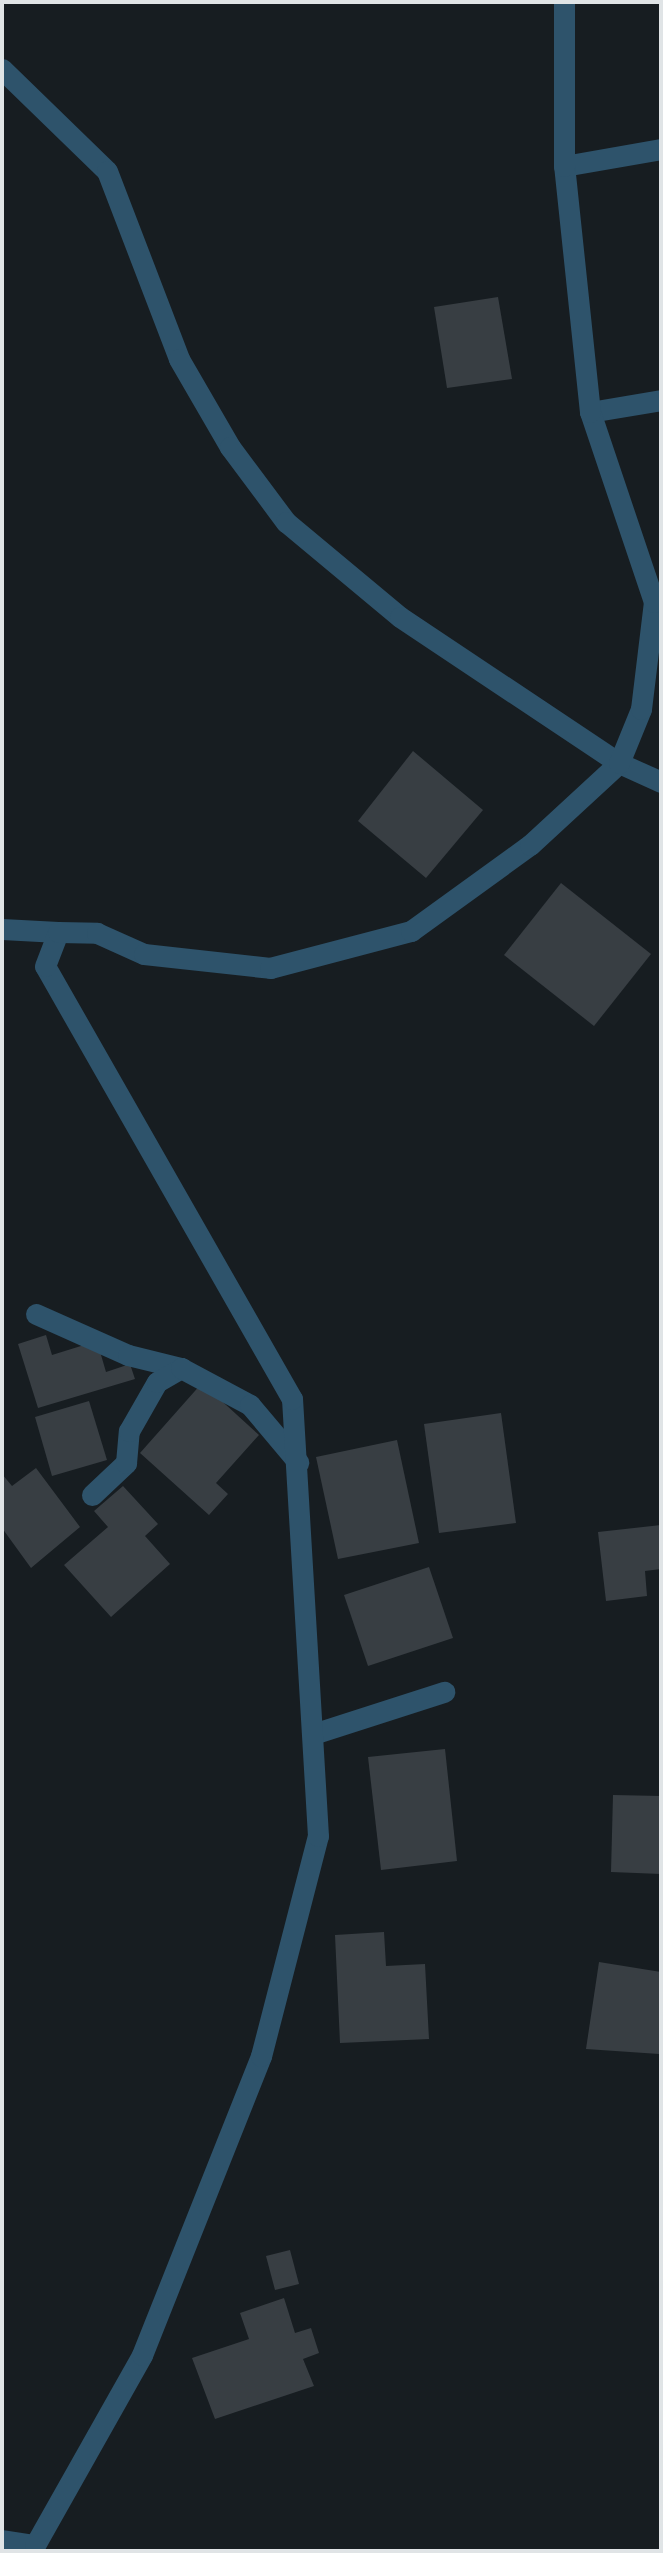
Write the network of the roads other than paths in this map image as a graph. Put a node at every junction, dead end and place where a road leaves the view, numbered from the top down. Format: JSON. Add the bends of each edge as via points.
{"nodes":[{"id":1,"x":564,"y":2,"type":"edge"},
{"id":2,"x":2,"y":69,"type":"edge"},
{"id":3,"x":661,"y":149,"type":"edge"},
{"id":4,"x":564,"y":166,"type":"junction"},
{"id":5,"x":661,"y":400,"type":"edge"},
{"id":6,"x":590,"y":412,"type":"junction"},
{"id":7,"x":619,"y":763,"type":"junction"},
{"id":8,"x":661,"y":782,"type":"edge"},
{"id":9,"x":2,"y":929,"type":"edge"},
{"id":10,"x":58,"y":932,"type":"junction"},
{"id":11,"x":36,"y":1314,"type":"dead end"},
{"id":12,"x":181,"y":1368,"type":"junction"},
{"id":13,"x":298,"y":1462,"type":"junction"},
{"id":14,"x":92,"y":1495,"type":"dead end"},
{"id":15,"x":444,"y":1692,"type":"dead end"},
{"id":16,"x":313,"y":1734,"type":"junction"},
{"id":17,"x":2,"y":2540,"type":"edge"}],
"edges":[{"from":1,"to":4,"type":"street"},
{"from":2,"to":7,"type":"street","via":[[107,171],[179,359],[230,447],[286,522],[400,617]]},
{"from":3,"to":4,"type":"street"},
{"from":4,"to":6,"type":"street"},
{"from":5,"to":6,"type":"street"},
{"from":6,"to":7,"type":"street","via":[[654,603],[642,709]]},
{"from":7,"to":8,"type":"street"},
{"from":7,"to":10,"type":"street","via":[[530,845],[411,931],[270,968],[144,954],[97,933]]},
{"from":9,"to":10,"type":"street"},
{"from":10,"to":13,"type":"street","via":[[45,966],[292,1399]]},
{"from":11,"to":12,"type":"street","via":[[128,1355]]},
{"from":12,"to":13,"type":"street","via":[[250,1405]]},
{"from":12,"to":14,"type":"street","via":[[158,1382],[129,1431],[126,1463]]},
{"from":13,"to":16,"type":"street"},
{"from":15,"to":16,"type":"street"},
{"from":16,"to":17,"type":"street","via":[[318,1836],[261,2056],[142,2356],[98,2444],[35,2545]]}]}
